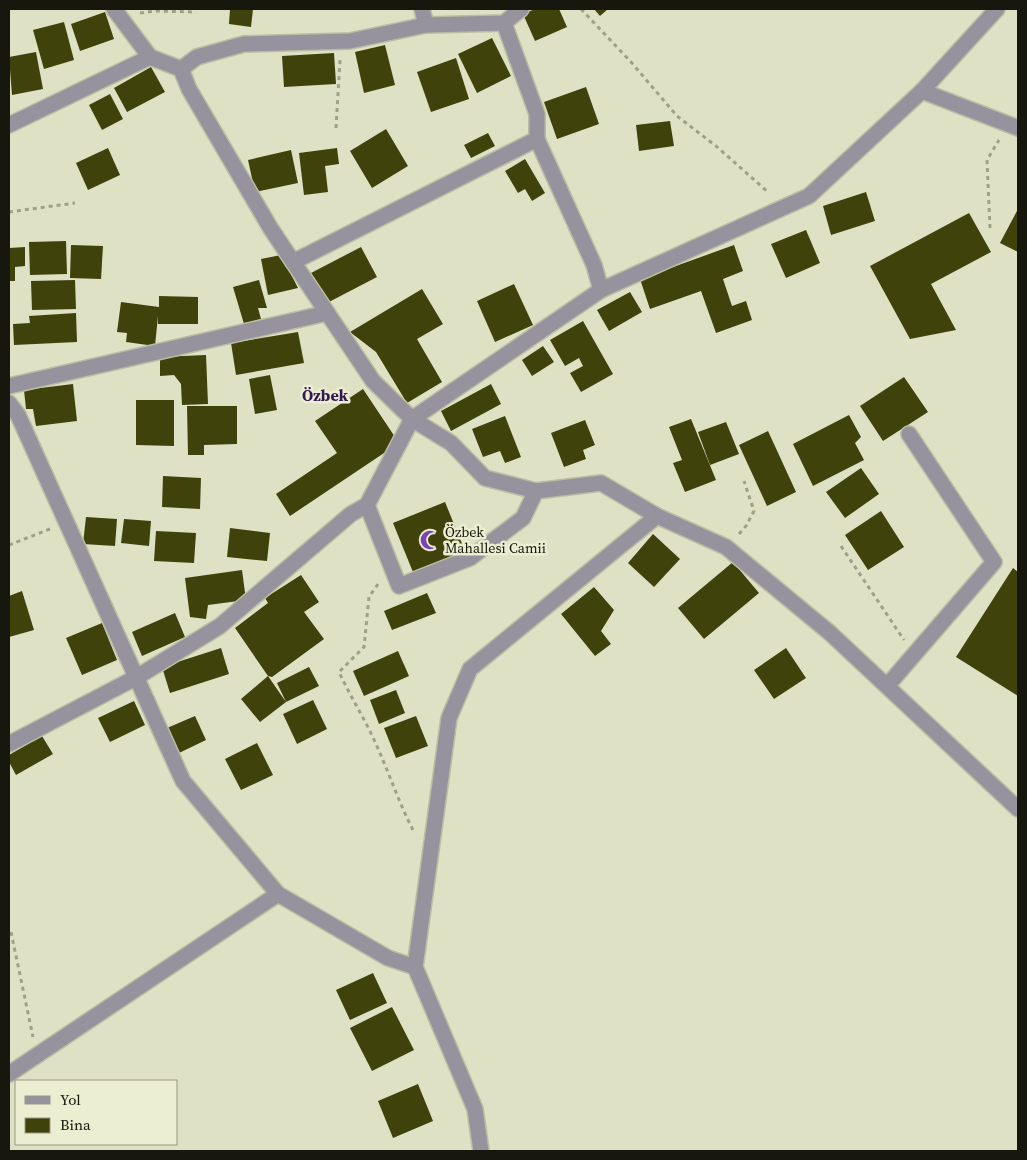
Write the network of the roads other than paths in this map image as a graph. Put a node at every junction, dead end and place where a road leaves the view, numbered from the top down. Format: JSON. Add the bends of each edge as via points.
{"nodes":[{"id":1,"x":422,"y":9,"type":"edge"},
{"id":2,"x":521,"y":9,"type":"edge"},
{"id":3,"x":997,"y":9,"type":"edge"},
{"id":4,"x":117,"y":12,"type":"edge"},
{"id":5,"x":504,"y":23,"type":"junction"},
{"id":6,"x":426,"y":25,"type":"junction"},
{"id":7,"x":150,"y":57,"type":"junction"},
{"id":8,"x":181,"y":69,"type":"junction"},
{"id":9,"x":922,"y":90,"type":"junction"},
{"id":10,"x":9,"y":125,"type":"edge"},
{"id":11,"x":1014,"y":126,"type":"edge"},
{"id":12,"x":537,"y":139,"type":"junction"},
{"id":13,"x":293,"y":262,"type":"junction"},
{"id":14,"x":601,"y":290,"type":"junction"},
{"id":15,"x":328,"y":313,"type":"junction"},
{"id":16,"x":9,"y":386,"type":"edge"},
{"id":17,"x":9,"y":403,"type":"edge"},
{"id":18,"x":412,"y":419,"type":"junction"},
{"id":19,"x":909,"y":434,"type":"dead end"},
{"id":20,"x":536,"y":491,"type":"junction"},
{"id":21,"x":367,"y":505,"type":"junction"},
{"id":22,"x":657,"y":516,"type":"junction"},
{"id":23,"x":137,"y":677,"type":"junction"},
{"id":24,"x":887,"y":686,"type":"junction"},
{"id":25,"x":9,"y":744,"type":"edge"},
{"id":26,"x":1018,"y":808,"type":"edge"},
{"id":27,"x":278,"y":894,"type":"junction"},
{"id":28,"x":415,"y":967,"type":"junction"},
{"id":29,"x":9,"y":1074,"type":"edge"},
{"id":30,"x":481,"y":1151,"type":"edge"}],
"edges":[{"from":1,"to":6,"type":"street"},
{"from":2,"to":5,"type":"street"},
{"from":3,"to":9,"type":"street"},
{"from":4,"to":7,"type":"street"},
{"from":5,"to":6,"type":"street"},
{"from":5,"to":12,"type":"street","via":[[537,114]]},
{"from":6,"to":8,"type":"street","via":[[342,42],[244,44],[197,58]]},
{"from":7,"to":8,"type":"street"},
{"from":7,"to":10,"type":"street"},
{"from":8,"to":13,"type":"street","via":[[189,89]]},
{"from":9,"to":11,"type":"street"},
{"from":9,"to":14,"type":"street","via":[[809,196]]},
{"from":12,"to":13,"type":"street"},
{"from":12,"to":14,"type":"street","via":[[594,265]]},
{"from":13,"to":15,"type":"street"},
{"from":14,"to":18,"type":"street"},
{"from":15,"to":16,"type":"street"},
{"from":15,"to":18,"type":"street","via":[[373,381]]},
{"from":17,"to":23,"type":"street","via":[[18,415]]},
{"from":18,"to":20,"type":"street","via":[[451,443],[486,478]]},
{"from":18,"to":21,"type":"street"},
{"from":19,"to":24,"type":"street","via":[[994,562]]},
{"from":20,"to":21,"type":"street","via":[[523,518],[470,558],[399,586]]},
{"from":20,"to":22,"type":"street","via":[[601,484]]},
{"from":21,"to":23,"type":"street","via":[[350,514],[220,626]]},
{"from":22,"to":24,"type":"street","via":[[726,547],[830,633]]},
{"from":22,"to":28,"type":"street","via":[[470,669],[449,718]]},
{"from":23,"to":25,"type":"street"},
{"from":23,"to":27,"type":"street","via":[[183,781]]},
{"from":24,"to":26,"type":"street"},
{"from":27,"to":28,"type":"street","via":[[388,958]]},
{"from":27,"to":29,"type":"street"},
{"from":28,"to":30,"type":"street","via":[[476,1109]]}]}
